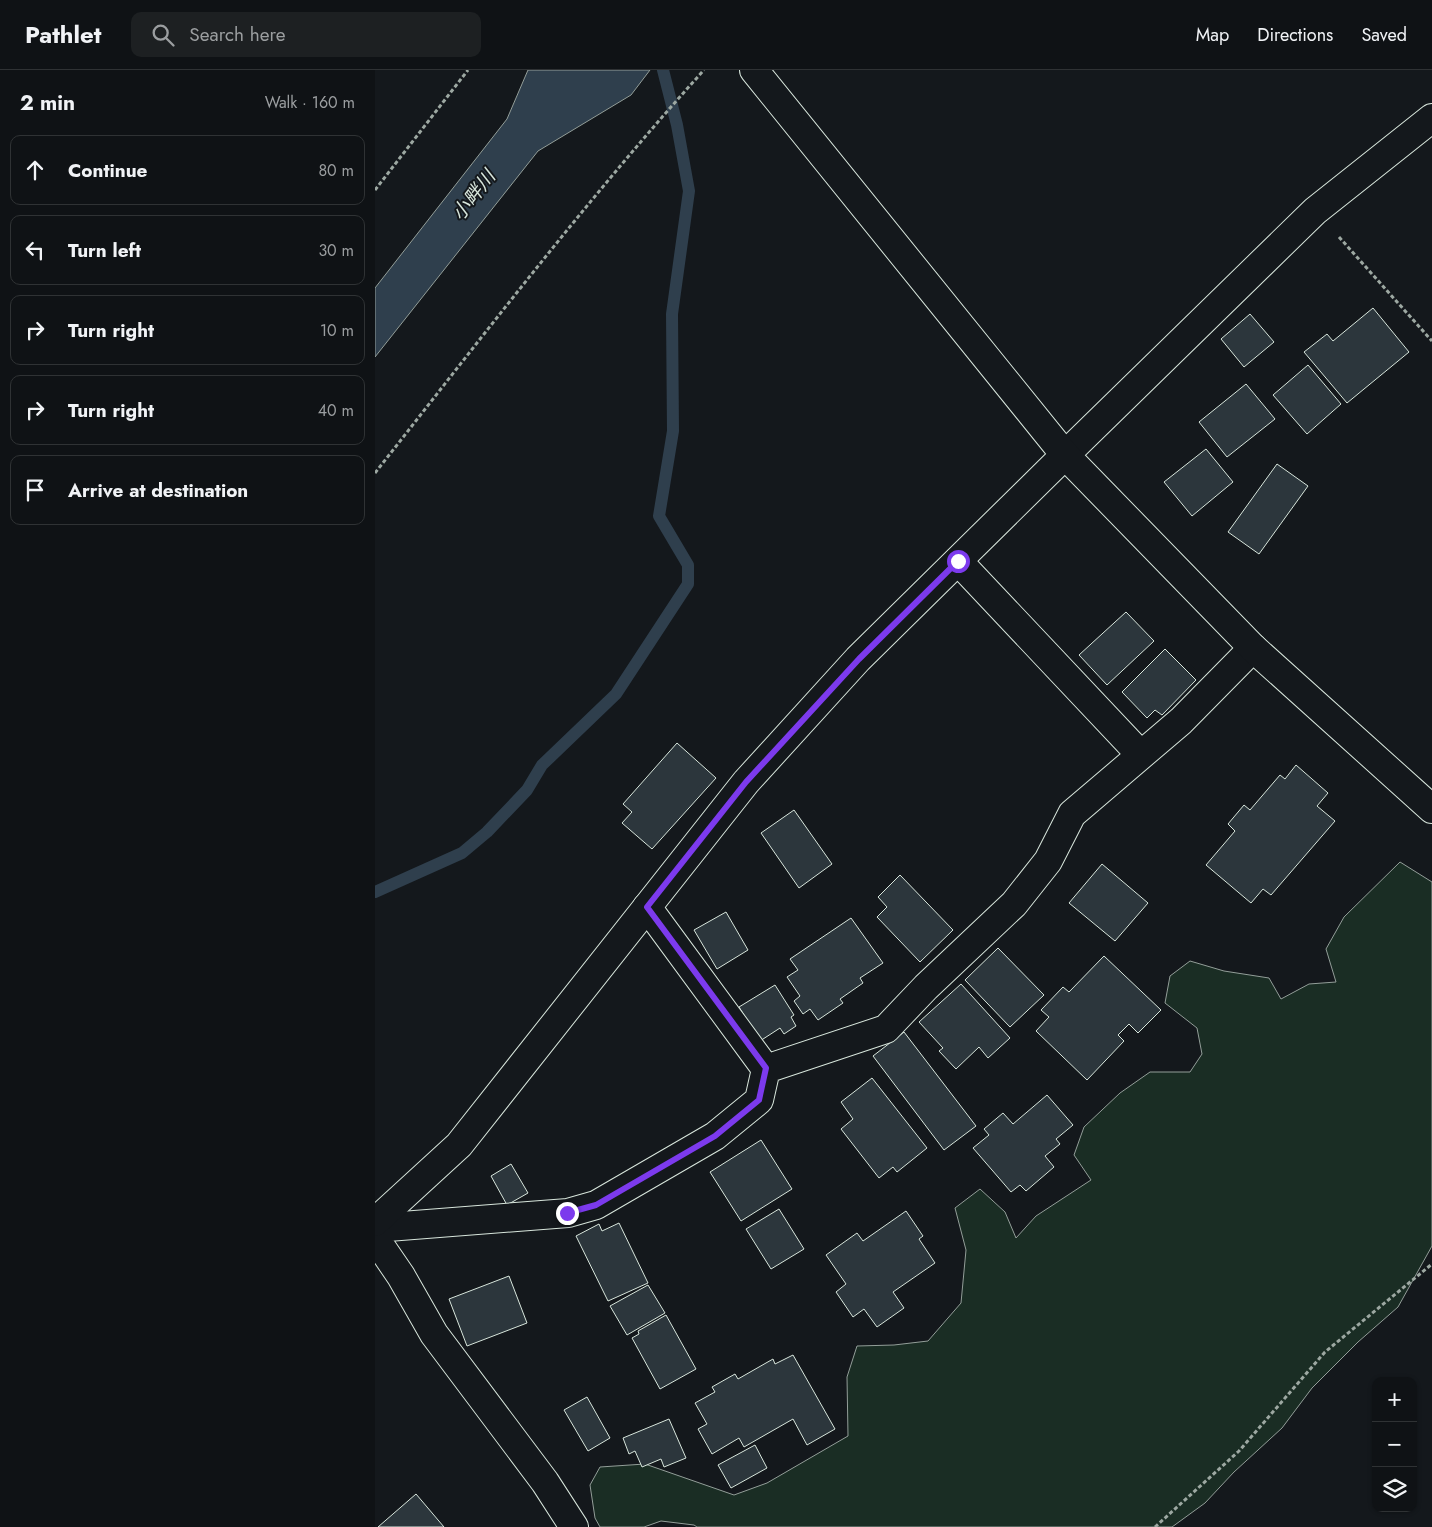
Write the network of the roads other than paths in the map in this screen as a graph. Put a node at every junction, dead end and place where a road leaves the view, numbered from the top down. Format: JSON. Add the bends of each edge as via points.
{"nodes":[{"id":1,"x":754,"y":70,"type":"edge"},
{"id":2,"x":1432,"y":118,"type":"edge"},
{"id":3,"x":1065,"y":455,"type":"junction"},
{"id":4,"x":958,"y":561,"type":"junction"},
{"id":5,"x":1253,"y":648,"type":"junction"},
{"id":6,"x":1141,"y":755,"type":"junction"},
{"id":7,"x":1432,"y":809,"type":"edge"},
{"id":8,"x":647,"y":907,"type":"junction"},
{"id":9,"x":766,"y":1068,"type":"junction"},
{"id":10,"x":375,"y":1222,"type":"edge"},
{"id":11,"x":375,"y":1228,"type":"edge"},
{"id":12,"x":375,"y":1238,"type":"edge"},
{"id":13,"x":574,"y":1527,"type":"edge"}],
"edges":[{"from":1,"to":3,"type":"street"},
{"from":2,"to":3,"type":"street","via":[[1315,211]]},
{"from":3,"to":4,"type":"street"},
{"from":3,"to":5,"type":"street"},
{"from":4,"to":6,"type":"street"},
{"from":4,"to":8,"type":"street","via":[[859,659],[746,782]]},
{"from":5,"to":6,"type":"street","via":[[1181,721]]},
{"from":5,"to":7,"type":"street"},
{"from":6,"to":9,"type":"street","via":[[1072,814],[1048,861],[1014,904],[886,1029]]},
{"from":8,"to":9,"type":"street"},
{"from":8,"to":10,"type":"street","via":[[459,1145]]},
{"from":9,"to":11,"type":"street","via":[[759,1100],[715,1136],[596,1205],[567,1213]]},
{"from":12,"to":13,"type":"street","via":[[401,1276],[433,1334],[545,1482]]}]}
